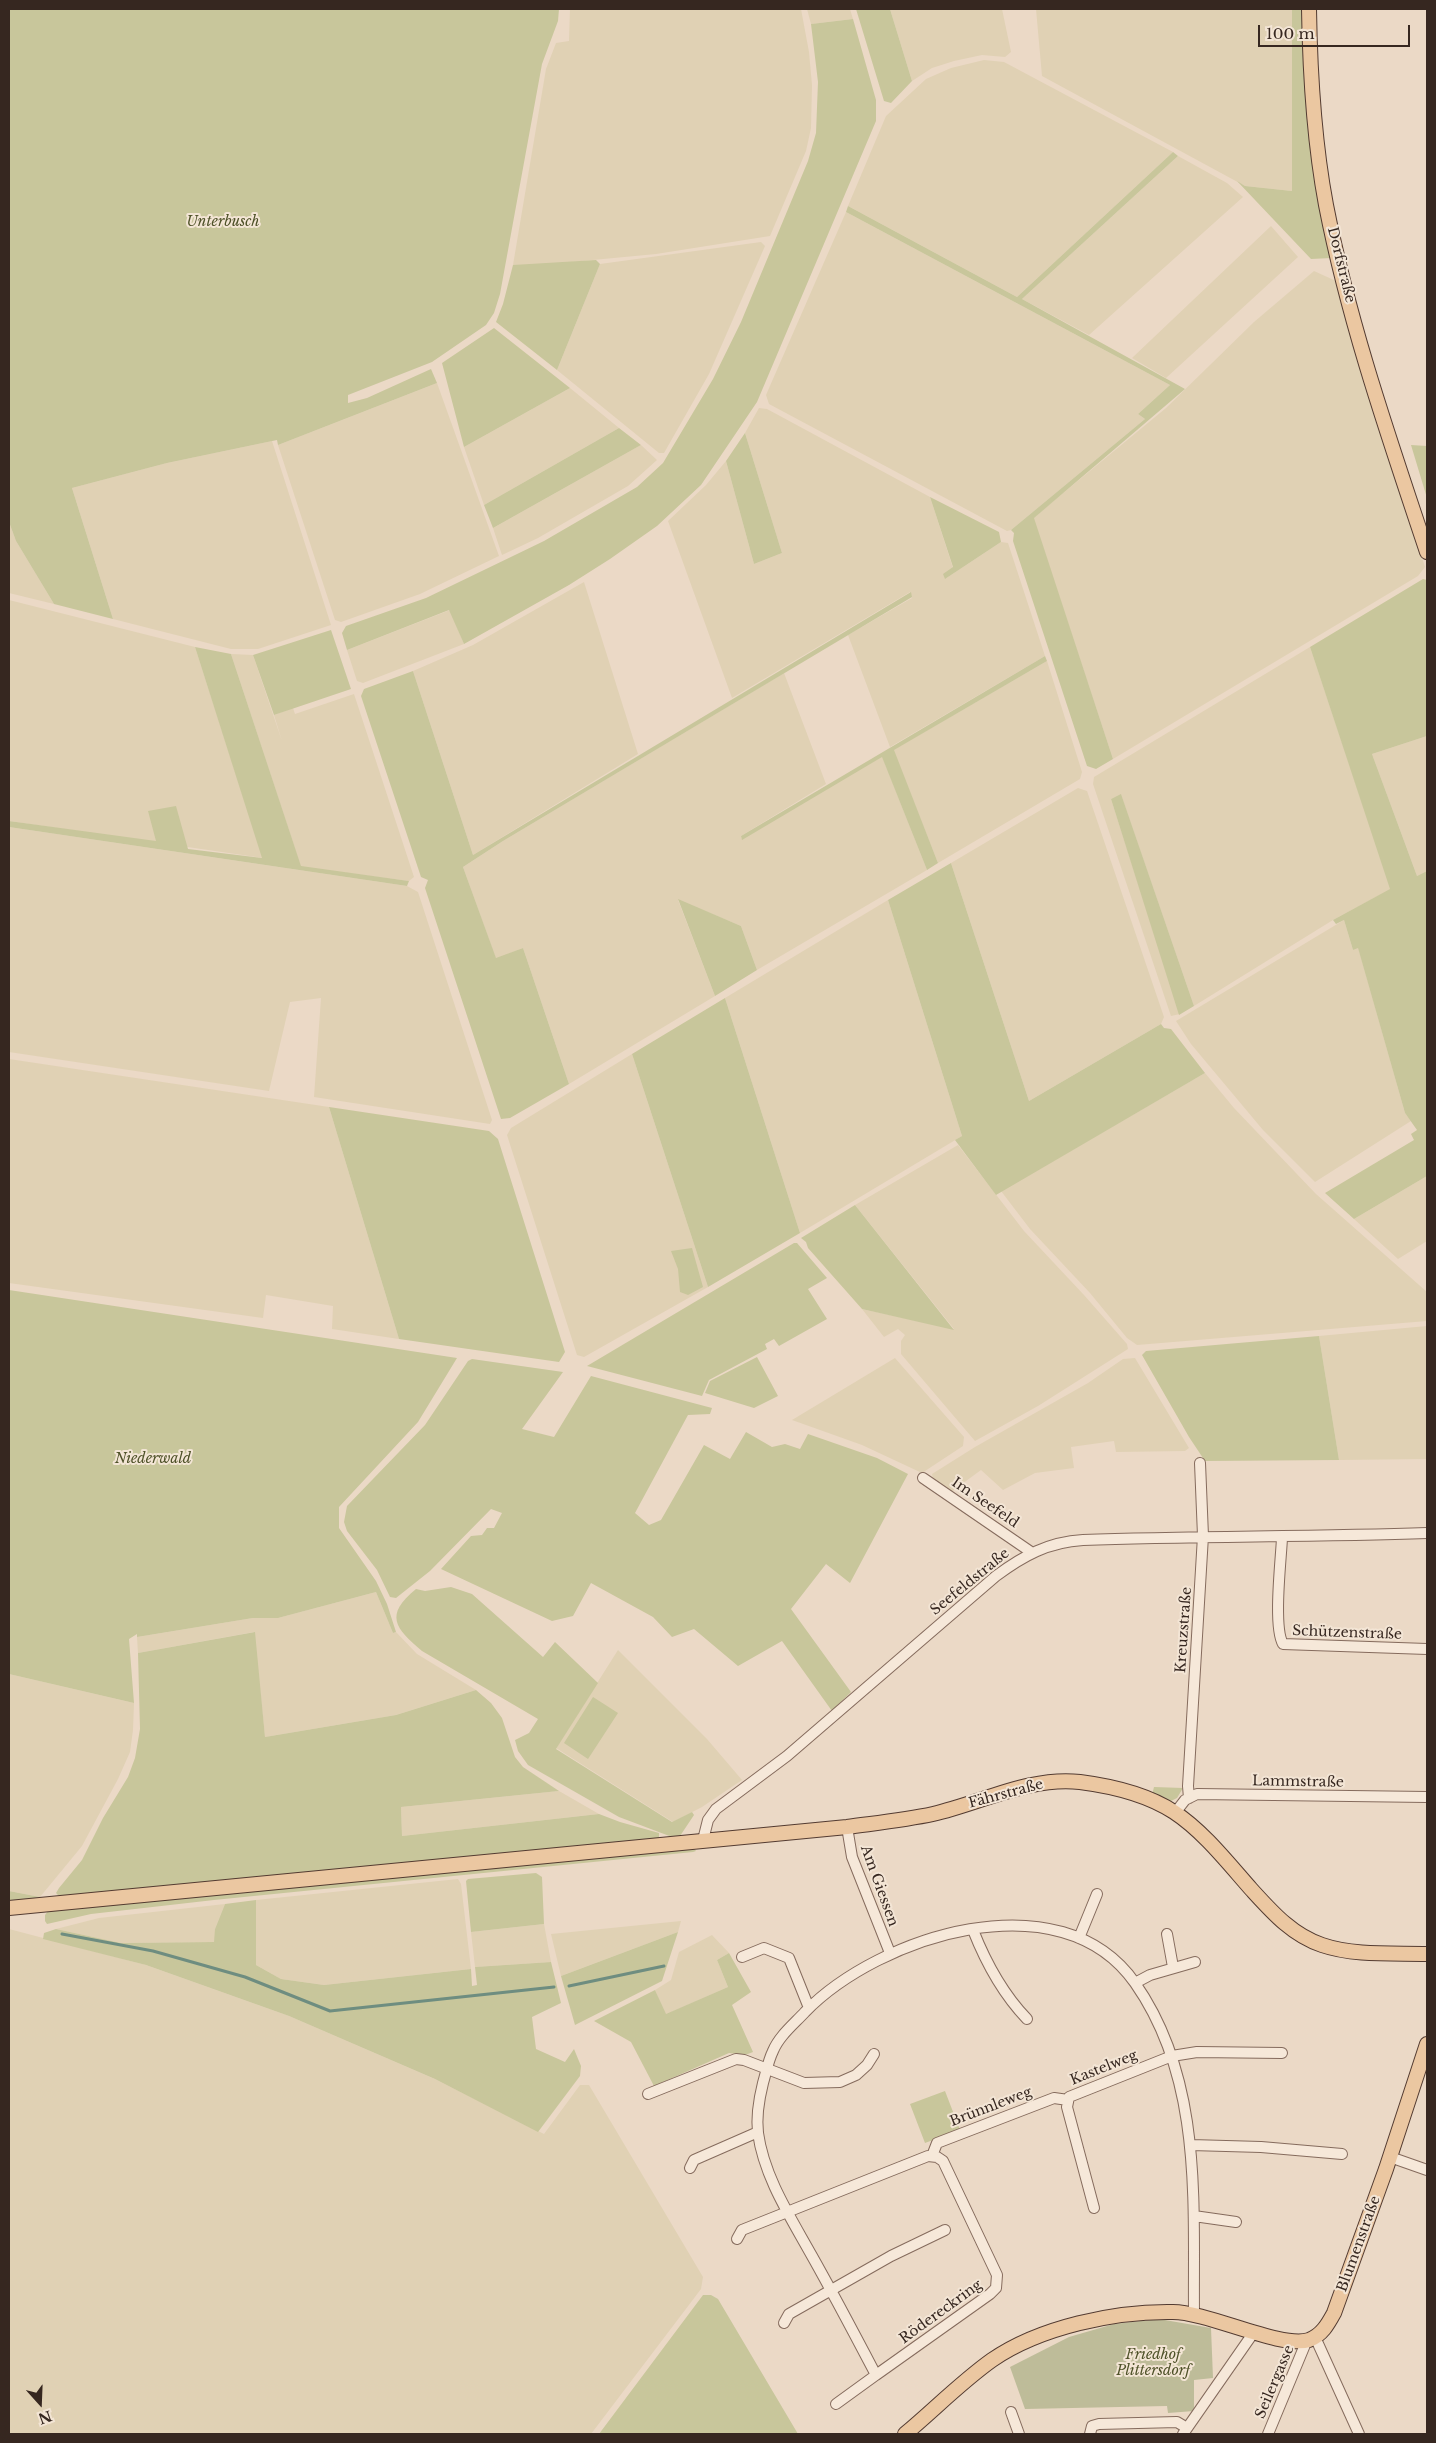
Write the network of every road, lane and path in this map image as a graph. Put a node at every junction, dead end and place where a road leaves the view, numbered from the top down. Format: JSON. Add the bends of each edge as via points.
{"nodes":[{"id":1,"x":1309,"y":9,"type":"edge"},
{"id":2,"x":1427,"y":552,"type":"edge"},
{"id":3,"x":1200,"y":1464,"type":"dead end"},
{"id":4,"x":922,"y":1478,"type":"dead end"},
{"id":5,"x":1427,"y":1533,"type":"edge"},
{"id":6,"x":1203,"y":1536,"type":"junction"},
{"id":7,"x":1282,"y":1538,"type":"junction"},
{"id":8,"x":1031,"y":1552,"type":"junction"},
{"id":9,"x":1427,"y":1649,"type":"edge"},
{"id":10,"x":1427,"y":1797,"type":"edge"},
{"id":11,"x":1189,"y":1798,"type":"junction"},
{"id":12,"x":1175,"y":1813,"type":"junction"},
{"id":13,"x":847,"y":1826,"type":"junction"},
{"id":14,"x":703,"y":1840,"type":"junction"},
{"id":15,"x":1098,"y":1894,"type":"dead end"},
{"id":16,"x":9,"y":1908,"type":"edge"},
{"id":17,"x":973,"y":1930,"type":"junction"},
{"id":18,"x":1168,"y":1934,"type":"dead end"},
{"id":19,"x":1079,"y":1938,"type":"junction"},
{"id":20,"x":890,"y":1953,"type":"junction"},
{"id":21,"x":1427,"y":1954,"type":"edge"},
{"id":22,"x":742,"y":1957,"type":"dead end"},
{"id":23,"x":1195,"y":1962,"type":"dead end"},
{"id":24,"x":1173,"y":1967,"type":"junction"},
{"id":25,"x":1135,"y":1983,"type":"junction"},
{"id":26,"x":809,"y":2008,"type":"junction"},
{"id":27,"x":1027,"y":2019,"type":"dead end"},
{"id":28,"x":1427,"y":2044,"type":"edge"},
{"id":29,"x":1282,"y":2053,"type":"dead end"},
{"id":30,"x":874,"y":2054,"type":"dead end"},
{"id":31,"x":1172,"y":2056,"type":"junction"},
{"id":32,"x":767,"y":2068,"type":"junction"},
{"id":33,"x":648,"y":2094,"type":"dead end"},
{"id":34,"x":1068,"y":2100,"type":"junction"},
{"id":35,"x":758,"y":2132,"type":"junction"},
{"id":36,"x":1191,"y":2144,"type":"junction"},
{"id":37,"x":1342,"y":2154,"type":"dead end"},
{"id":38,"x":932,"y":2156,"type":"junction"},
{"id":39,"x":1390,"y":2157,"type":"junction"},
{"id":40,"x":690,"y":2168,"type":"dead end"},
{"id":41,"x":1427,"y":2170,"type":"edge"},
{"id":42,"x":1094,"y":2208,"type":"dead end"},
{"id":43,"x":788,"y":2211,"type":"junction"},
{"id":44,"x":1194,"y":2216,"type":"junction"},
{"id":45,"x":1236,"y":2222,"type":"dead end"},
{"id":46,"x":944,"y":2230,"type":"dead end"},
{"id":47,"x":737,"y":2239,"type":"dead end"},
{"id":48,"x":831,"y":2290,"type":"junction"},
{"id":49,"x":1194,"y":2314,"type":"junction"},
{"id":50,"x":784,"y":2323,"type":"dead end"},
{"id":51,"x":1254,"y":2332,"type":"junction"},
{"id":52,"x":1311,"y":2339,"type":"junction"},
{"id":53,"x":876,"y":2374,"type":"junction"},
{"id":54,"x":836,"y":2404,"type":"dead end"},
{"id":55,"x":1012,"y":2412,"type":"dead end"},
{"id":56,"x":1185,"y":2431,"type":"edge"},
{"id":57,"x":905,"y":2434,"type":"edge"},
{"id":58,"x":1019,"y":2434,"type":"edge"},
{"id":59,"x":1090,"y":2434,"type":"edge"},
{"id":60,"x":1268,"y":2434,"type":"edge"},
{"id":61,"x":1359,"y":2434,"type":"edge"}],
"edges":[{"from":1,"to":2,"type":"main road","name":"Dorfstraße","via":[[1311,77],[1326,204],[1336,254]]},
{"from":3,"to":6,"type":"street","name":"Kreuzstraße"},
{"from":4,"to":8,"type":"street","name":"Im Seefeld"},
{"from":5,"to":7,"type":"street","name":"Seefeldstraße"},
{"from":6,"to":7,"type":"street","name":"Seefeldstraße"},
{"from":6,"to":8,"type":"street","name":"Seefeldstraße","via":[[1068,1541]]},
{"from":6,"to":11,"type":"street","name":"Kreuzstraße"},
{"from":7,"to":9,"type":"street","name":"Schützenstraße","via":[[1279,1619],[1283,1644]]},
{"from":8,"to":14,"type":"street","name":"Seefeldstraße","via":[[996,1576],[787,1756],[716,1809],[708,1820]]},
{"from":10,"to":11,"type":"street","name":"Lammstraße","via":[[1197,1794]]},
{"from":11,"to":12,"type":"street"},
{"from":12,"to":13,"type":"main road","name":"Fährstraße","via":[[1136,1796],[1057,1780],[933,1814]]},
{"from":12,"to":21,"type":"main road","name":"Fährstraße","via":[[1276,1916],[1299,1934],[1323,1945],[1358,1952]]},
{"from":13,"to":14,"type":"main road","name":"Fährstraße"},
{"from":13,"to":20,"type":"street","name":"Am Giessen","via":[[852,1857]]},
{"from":14,"to":16,"type":"main road","name":"Fährstraße"},
{"from":15,"to":19,"type":"street"},
{"from":17,"to":19,"type":"street","via":[[1038,1927]]},
{"from":17,"to":20,"type":"street","via":[[935,1936]]},
{"from":17,"to":27,"type":"street","via":[[994,1977]]},
{"from":18,"to":24,"type":"street"},
{"from":19,"to":25,"type":"street","via":[[1107,1953]]},
{"from":20,"to":26,"type":"street","via":[[850,1974]]},
{"from":22,"to":26,"type":"street","via":[[764,1948],[789,1958]]},
{"from":23,"to":24,"type":"street"},
{"from":24,"to":25,"type":"street"},
{"from":25,"to":31,"type":"street"},
{"from":26,"to":32,"type":"street","via":[[781,2038]]},
{"from":28,"to":39,"type":"main road","name":"Blumenstraße"},
{"from":29,"to":31,"type":"street","via":[[1197,2052]]},
{"from":30,"to":32,"type":"street","via":[[856,2075],[840,2082],[804,2083]]},
{"from":31,"to":34,"type":"street","name":"Kastelweg","via":[[1076,2093]]},
{"from":31,"to":36,"type":"street","via":[[1188,2115]]},
{"from":32,"to":33,"type":"street","via":[[736,2059]]},
{"from":32,"to":35,"type":"street","via":[[758,2102]]},
{"from":34,"to":38,"type":"street","name":"Brünnleweg","via":[[1054,2098],[937,2143]]},
{"from":34,"to":42,"type":"street","name":"Kastelweg","via":[[1067,2107]]},
{"from":35,"to":40,"type":"street","via":[[694,2160]]},
{"from":35,"to":43,"type":"street","via":[[767,2166]]},
{"from":36,"to":37,"type":"street"},
{"from":36,"to":44,"type":"street"},
{"from":38,"to":43,"type":"street"},
{"from":38,"to":53,"type":"street","name":"Rödereckring","via":[[943,2161],[994,2269],[996,2288]]},
{"from":39,"to":41,"type":"street"},
{"from":39,"to":52,"type":"main road","name":"Blumenstraße","via":[[1334,2312],[1327,2325]]},
{"from":43,"to":47,"type":"street","via":[[742,2230]]},
{"from":43,"to":48,"type":"street"},
{"from":44,"to":45,"type":"street"},
{"from":44,"to":49,"type":"street"},
{"from":46,"to":48,"type":"street"},
{"from":48,"to":50,"type":"street","via":[[789,2314]]},
{"from":48,"to":53,"type":"street"},
{"from":49,"to":51,"type":"main road"},
{"from":49,"to":57,"type":"main road","via":[[1173,2312],[1115,2317],[1042,2334],[993,2360]]},
{"from":51,"to":52,"type":"main road","via":[[1289,2340]]},
{"from":51,"to":56,"type":"street"},
{"from":52,"to":60,"type":"street","name":"Seilergasse"},
{"from":52,"to":61,"type":"street"},
{"from":53,"to":54,"type":"street"},
{"from":55,"to":58,"type":"street"},
{"from":56,"to":59,"type":"street","via":[[1177,2422],[1099,2424],[1092,2426]]}]}
